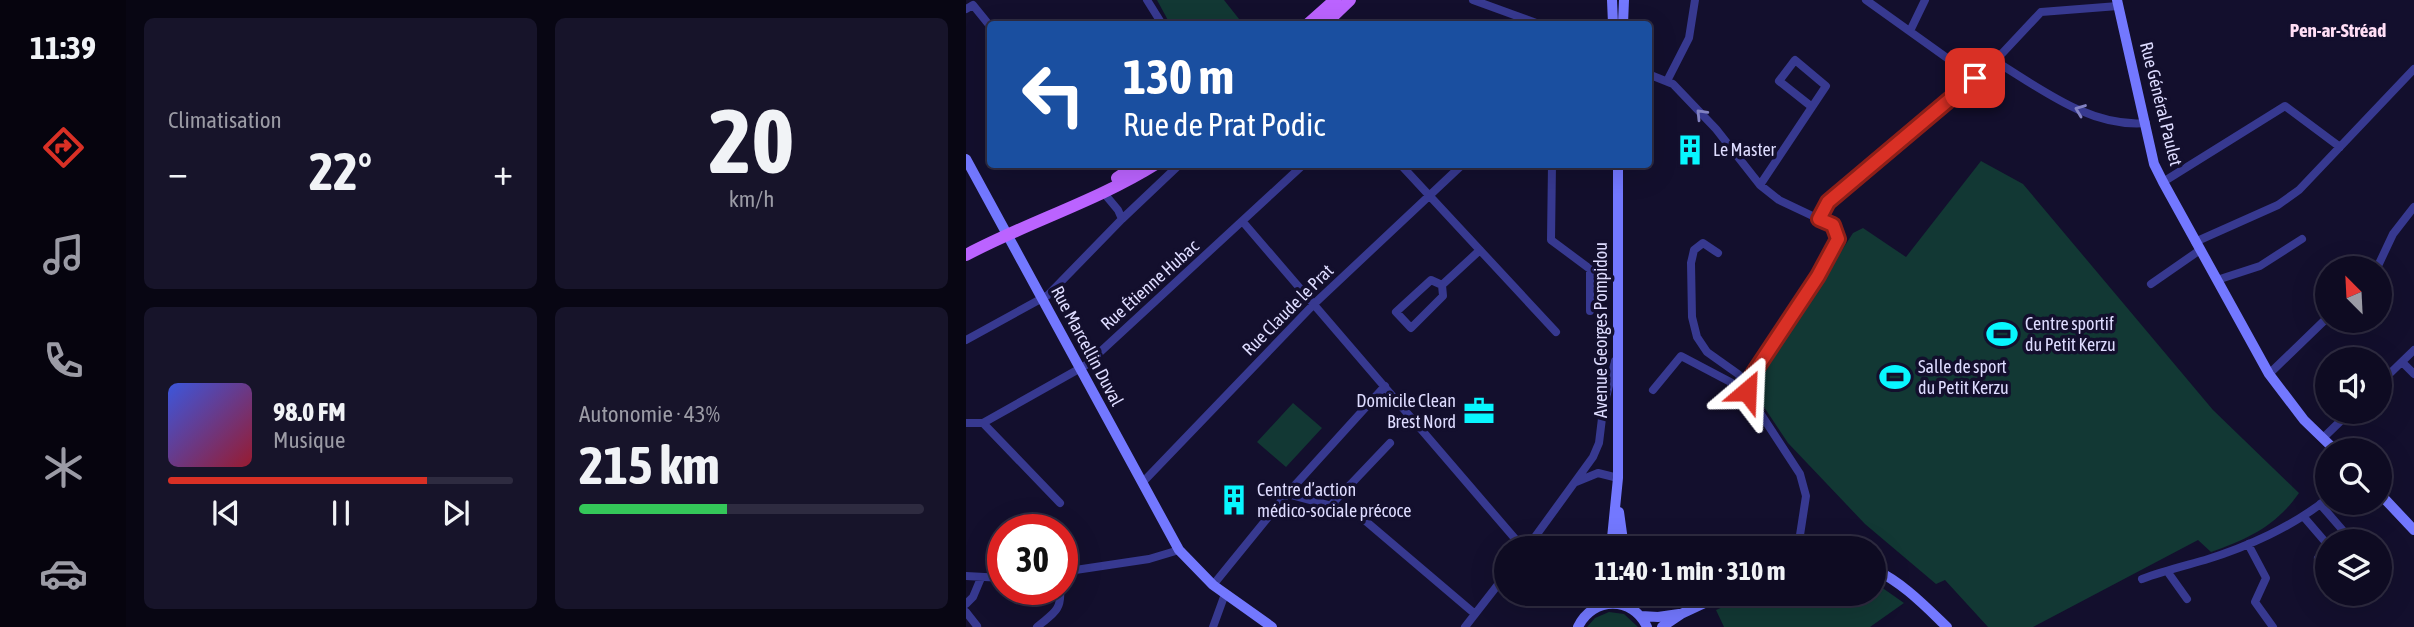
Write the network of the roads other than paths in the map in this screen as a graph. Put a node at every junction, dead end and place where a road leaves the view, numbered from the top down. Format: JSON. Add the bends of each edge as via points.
{"nodes":[{"id":1,"x":1147,"y":0,"type":"edge"},
{"id":2,"x":1335,"y":0,"type":"edge"},
{"id":3,"x":1350,"y":0,"type":"edge"},
{"id":4,"x":1473,"y":0,"type":"edge"},
{"id":5,"x":1612,"y":0,"type":"edge"},
{"id":6,"x":1624,"y":0,"type":"edge"},
{"id":7,"x":1695,"y":0,"type":"edge"},
{"id":8,"x":1866,"y":0,"type":"edge"},
{"id":9,"x":1925,"y":0,"type":"edge"},
{"id":10,"x":2118,"y":3,"type":"edge"},
{"id":11,"x":966,"y":9,"type":"edge"},
{"id":12,"x":1158,"y":21,"type":"edge"},
{"id":13,"x":1311,"y":21,"type":"edge"},
{"id":14,"x":1328,"y":21,"type":"edge"},
{"id":15,"x":1531,"y":21,"type":"edge"},
{"id":16,"x":1613,"y":21,"type":"edge"},
{"id":17,"x":1623,"y":21,"type":"edge"},
{"id":18,"x":987,"y":22,"type":"edge"},
{"id":19,"x":1910,"y":31,"type":"junction"},
{"id":20,"x":1995,"y":61,"type":"junction"},
{"id":21,"x":2414,"y":69,"type":"edge"},
{"id":22,"x":1652,"y":75,"type":"edge"},
{"id":23,"x":1975,"y":78,"type":"junction"},
{"id":24,"x":1667,"y":81,"type":"junction"},
{"id":25,"x":1812,"y":107,"type":"junction"},
{"id":26,"x":2146,"y":123,"type":"junction"},
{"id":27,"x":2340,"y":148,"type":"junction"},
{"id":28,"x":966,"y":159,"type":"edge"},
{"id":29,"x":1132,"y":168,"type":"edge"},
{"id":30,"x":1148,"y":168,"type":"edge"},
{"id":31,"x":1176,"y":168,"type":"edge"},
{"id":32,"x":1300,"y":168,"type":"edge"},
{"id":33,"x":1404,"y":168,"type":"edge"},
{"id":34,"x":1459,"y":168,"type":"edge"},
{"id":35,"x":1552,"y":168,"type":"edge"},
{"id":36,"x":1618,"y":168,"type":"edge"},
{"id":37,"x":2163,"y":182,"type":"junction"},
{"id":38,"x":1760,"y":184,"type":"junction"},
{"id":39,"x":1103,"y":192,"type":"junction"},
{"id":40,"x":1429,"y":195,"type":"junction"},
{"id":41,"x":1088,"y":198,"type":"junction"},
{"id":42,"x":2414,"y":207,"type":"edge"},
{"id":43,"x":1122,"y":219,"type":"junction"},
{"id":44,"x":1819,"y":219,"type":"junction"},
{"id":45,"x":1243,"y":222,"type":"junction"},
{"id":46,"x":1006,"y":234,"type":"junction"},
{"id":47,"x":2302,"y":239,"type":"dead end"},
{"id":48,"x":2198,"y":246,"type":"junction"},
{"id":49,"x":1479,"y":250,"type":"junction"},
{"id":50,"x":1718,"y":253,"type":"dead end"},
{"id":51,"x":966,"y":255,"type":"edge"},
{"id":52,"x":2383,"y":256,"type":"edge"},
{"id":53,"x":2217,"y":280,"type":"junction"},
{"id":54,"x":2151,"y":284,"type":"dead end"},
{"id":55,"x":1442,"y":285,"type":"junction"},
{"id":56,"x":1042,"y":299,"type":"junction"},
{"id":57,"x":1314,"y":304,"type":"junction"},
{"id":58,"x":1590,"y":312,"type":"dead end"},
{"id":59,"x":2315,"y":330,"type":"edge"},
{"id":60,"x":1556,"y":332,"type":"dead end"},
{"id":61,"x":966,"y":341,"type":"edge"},
{"id":62,"x":1619,"y":345,"type":"junction"},
{"id":63,"x":2414,"y":350,"type":"edge"},
{"id":64,"x":2402,"y":362,"type":"junction"},
{"id":65,"x":1080,"y":370,"type":"junction"},
{"id":66,"x":2392,"y":372,"type":"edge"},
{"id":67,"x":2269,"y":374,"type":"junction"},
{"id":68,"x":2414,"y":374,"type":"edge"},
{"id":69,"x":1747,"y":384,"type":"junction"},
{"id":70,"x":1385,"y":386,"type":"junction"},
{"id":71,"x":1653,"y":390,"type":"dead end"},
{"id":72,"x":966,"y":423,"type":"edge"},
{"id":73,"x":983,"y":423,"type":"junction"},
{"id":74,"x":2338,"y":424,"type":"edge"},
{"id":75,"x":2323,"y":438,"type":"joint"},
{"id":76,"x":1390,"y":443,"type":"dead end"},
{"id":77,"x":1593,"y":457,"type":"junction"},
{"id":78,"x":1598,"y":473,"type":"junction"},
{"id":79,"x":1618,"y":478,"type":"junction"},
{"id":80,"x":1576,"y":482,"type":"junction"},
{"id":81,"x":1142,"y":484,"type":"junction"},
{"id":82,"x":1287,"y":494,"type":"junction"},
{"id":83,"x":1617,"y":495,"type":"junction"},
{"id":84,"x":1060,"y":503,"type":"dead end"},
{"id":85,"x":1330,"y":506,"type":"junction"},
{"id":86,"x":2392,"y":507,"type":"edge"},
{"id":87,"x":2315,"y":508,"type":"edge"},
{"id":88,"x":2330,"y":515,"type":"edge"},
{"id":89,"x":2303,"y":516,"type":"junction"},
{"id":90,"x":2342,"y":529,"type":"edge"},
{"id":91,"x":2315,"y":530,"type":"edge"},
{"id":92,"x":2414,"y":530,"type":"edge"},
{"id":93,"x":1515,"y":536,"type":"edge"},
{"id":94,"x":1534,"y":536,"type":"edge"},
{"id":95,"x":1612,"y":536,"type":"edge"},
{"id":96,"x":1622,"y":536,"type":"edge"},
{"id":97,"x":1800,"y":536,"type":"edge"},
{"id":98,"x":2248,"y":544,"type":"junction"},
{"id":99,"x":1179,"y":550,"type":"junction"},
{"id":100,"x":1078,"y":570,"type":"edge"},
{"id":101,"x":2167,"y":571,"type":"junction"},
{"id":102,"x":966,"y":576,"type":"edge"},
{"id":103,"x":1886,"y":576,"type":"edge"},
{"id":104,"x":981,"y":578,"type":"junction"},
{"id":105,"x":987,"y":578,"type":"edge"},
{"id":106,"x":2142,"y":579,"type":"dead end"},
{"id":107,"x":1213,"y":585,"type":"junction"},
{"id":108,"x":1494,"y":590,"type":"edge"},
{"id":109,"x":1224,"y":594,"type":"junction"},
{"id":110,"x":2188,"y":599,"type":"dead end"},
{"id":111,"x":966,"y":604,"type":"edge"},
{"id":112,"x":1060,"y":605,"type":"edge"},
{"id":113,"x":1599,"y":606,"type":"edge"},
{"id":114,"x":1624,"y":606,"type":"edge"},
{"id":115,"x":1698,"y":606,"type":"edge"},
{"id":116,"x":1630,"y":608,"type":"joint"},
{"id":117,"x":966,"y":612,"type":"edge"},
{"id":118,"x":1475,"y":614,"type":"junction"},
{"id":119,"x":1681,"y":614,"type":"junction"},
{"id":120,"x":1641,"y":616,"type":"junction"},
{"id":121,"x":977,"y":626,"type":"edge"},
{"id":122,"x":1037,"y":627,"type":"edge"},
{"id":123,"x":1213,"y":627,"type":"edge"},
{"id":124,"x":1272,"y":627,"type":"edge"},
{"id":125,"x":1465,"y":627,"type":"edge"},
{"id":126,"x":1578,"y":627,"type":"edge"},
{"id":127,"x":1647,"y":627,"type":"edge"},
{"id":128,"x":1662,"y":627,"type":"edge"},
{"id":129,"x":1947,"y":627,"type":"edge"},
{"id":130,"x":2273,"y":627,"type":"edge"}],
"edges":[{"from":1,"to":12,"type":"street"},
{"from":2,"to":13,"type":"main road"},
{"from":3,"to":14,"type":"main road"},
{"from":4,"to":15,"type":"street"},
{"from":5,"to":16,"type":"main road"},
{"from":6,"to":17,"type":"main road"},
{"from":7,"to":24,"type":"street","via":[[1689,38]]},
{"from":8,"to":19,"type":"street"},
{"from":9,"to":19,"type":"street"},
{"from":10,"to":20,"type":"street","via":[[2041,12]]},
{"from":10,"to":26,"type":"main road","name":"Rue Général Paulet"},
{"from":11,"to":18,"type":"street","via":[[973,5]]},
{"from":19,"to":23,"type":"street"},
{"from":20,"to":23,"type":"street"},
{"from":26,"to":20,"type":"street","one_way":true,"via":[[2125,125],[2070,107]]},
{"from":21,"to":27,"type":"street"},
{"from":22,"to":24,"type":"street"},
{"from":23,"to":44,"type":"street","via":[[1828,202]]},
{"from":38,"to":24,"type":"street","one_way":true,"via":[[1716,130]]},
{"from":25,"to":25,"type":"street","via":[[1826,86],[1795,60],[1779,81]]},
{"from":25,"to":38,"type":"street"},
{"from":26,"to":37,"type":"main road","name":"Rue Général Paulet","via":[[2154,164]]},
{"from":27,"to":37,"type":"street","via":[[2285,106]]},
{"from":27,"to":48,"type":"street","via":[[2278,205]]},
{"from":28,"to":46,"type":"main road","name":"Rue Marcellin Duval"},
{"from":29,"to":41,"type":"main road"},
{"from":30,"to":39,"type":"main road"},
{"from":31,"to":43,"type":"street"},
{"from":32,"to":45,"type":"street","name":"Rue Étienne Hubac"},
{"from":33,"to":40,"type":"street"},
{"from":34,"to":40,"type":"street","name":"Rue Claude le Prat"},
{"from":35,"to":58,"type":"street","name":"Avenue Georges Pompidou","via":[[1551,240],[1590,269]]},
{"from":36,"to":62,"type":"main road","name":"Avenue Georges Pompidou"},
{"from":37,"to":48,"type":"main road","name":"Rue Général Paulet"},
{"from":38,"to":44,"type":"street","via":[[1779,200]]},
{"from":39,"to":41,"type":"main road"},
{"from":39,"to":43,"type":"street"},
{"from":40,"to":49,"type":"street"},
{"from":40,"to":57,"type":"street","name":"Rue Claude le Prat"},
{"from":41,"to":46,"type":"main road"},
{"from":42,"to":52,"type":"street"},
{"from":43,"to":56,"type":"street"},
{"from":44,"to":69,"type":"street","via":[[1833,225],[1838,239]]},
{"from":45,"to":57,"type":"street"},
{"from":45,"to":65,"type":"street","name":"Rue Étienne Hubac"},
{"from":46,"to":51,"type":"main road"},
{"from":46,"to":56,"type":"main road","name":"Rue Marcellin Duval"},
{"from":47,"to":53,"type":"street","via":[[2260,267]]},
{"from":48,"to":53,"type":"main road","name":"Rue Général Paulet"},
{"from":48,"to":54,"type":"street"},
{"from":49,"to":55,"type":"street"},
{"from":49,"to":60,"type":"street"},
{"from":50,"to":69,"type":"street","via":[[1703,243],[1695,250],[1692,317],[1707,352]]},
{"from":53,"to":67,"type":"main road","name":"Rue Général Paulet"},
{"from":55,"to":55,"type":"street","via":[[1431,280],[1396,312],[1411,328],[1443,296]]},
{"from":56,"to":61,"type":"street"},
{"from":56,"to":65,"type":"main road","name":"Rue Marcellin Duval"},
{"from":57,"to":70,"type":"street"},
{"from":57,"to":81,"type":"street","name":"Rue Claude le Prat"},
{"from":59,"to":67,"type":"street"},
{"from":62,"to":77,"type":"street"},
{"from":62,"to":79,"type":"main road","name":"Avenue Georges Pompidou"},
{"from":63,"to":64,"type":"street"},
{"from":64,"to":66,"type":"street"},
{"from":64,"to":68,"type":"street"},
{"from":65,"to":73,"type":"street","name":"Rue Étienne Hubac"},
{"from":65,"to":81,"type":"main road","name":"Rue Marcellin Duval"},
{"from":67,"to":75,"type":"main road","name":"Rue Général Paulet"},
{"from":69,"to":71,"type":"street","via":[[1737,385],[1681,356]]},
{"from":69,"to":97,"type":"street","via":[[1749,396],[1800,474],[1806,496]]},
{"from":70,"to":82,"type":"street"},
{"from":70,"to":93,"type":"street"},
{"from":72,"to":73,"type":"street","name":"Rue Étienne Hubac"},
{"from":73,"to":84,"type":"street"},
{"from":74,"to":75,"type":"street"},
{"from":76,"to":85,"type":"street"},
{"from":77,"to":78,"type":"street"},
{"from":77,"to":80,"type":"street"},
{"from":78,"to":79,"type":"street"},
{"from":78,"to":80,"type":"street"},
{"from":79,"to":83,"type":"main road","name":"Avenue Georges Pompidou"},
{"from":80,"to":94,"type":"street"},
{"from":81,"to":99,"type":"main road","name":"Rue Marcellin Duval"},
{"from":82,"to":85,"type":"street"},
{"from":82,"to":107,"type":"street"},
{"from":83,"to":95,"type":"main road","name":"Avenue Georges Pompidou"},
{"from":83,"to":96,"type":"main road","name":"Avenue Georges Pompidou"},
{"from":85,"to":118,"type":"street","via":[[1354,512]]},
{"from":86,"to":92,"type":"main road"},
{"from":87,"to":89,"type":"street"},
{"from":88,"to":90,"type":"street"},
{"from":89,"to":91,"type":"street"},
{"from":89,"to":98,"type":"street"},
{"from":98,"to":101,"type":"street"},
{"from":98,"to":130,"type":"street","via":[[2266,578],[2255,602]]},
{"from":99,"to":100,"type":"street"},
{"from":99,"to":107,"type":"main road","name":"Rue Marcellin Duval"},
{"from":101,"to":106,"type":"street"},
{"from":101,"to":110,"type":"street"},
{"from":102,"to":104,"type":"street"},
{"from":103,"to":129,"type":"main road"},
{"from":104,"to":105,"type":"street"},
{"from":104,"to":111,"type":"street"},
{"from":107,"to":109,"type":"main road","name":"Rue Marcellin Duval"},
{"from":108,"to":118,"type":"street"},
{"from":109,"to":123,"type":"street"},
{"from":109,"to":124,"type":"main road","name":"Rue Marcellin Duval"},
{"from":112,"to":122,"type":"street"},
{"from":113,"to":126,"type":"main road","via":[[1584,616]]},
{"from":114,"to":116,"type":"main road"},
{"from":115,"to":119,"type":"main road"},
{"from":116,"to":120,"type":"main road"},
{"from":117,"to":121,"type":"street"},
{"from":118,"to":125,"type":"street"},
{"from":119,"to":120,"type":"main road"},
{"from":119,"to":128,"type":"main road"},
{"from":120,"to":127,"type":"main road"}]}
